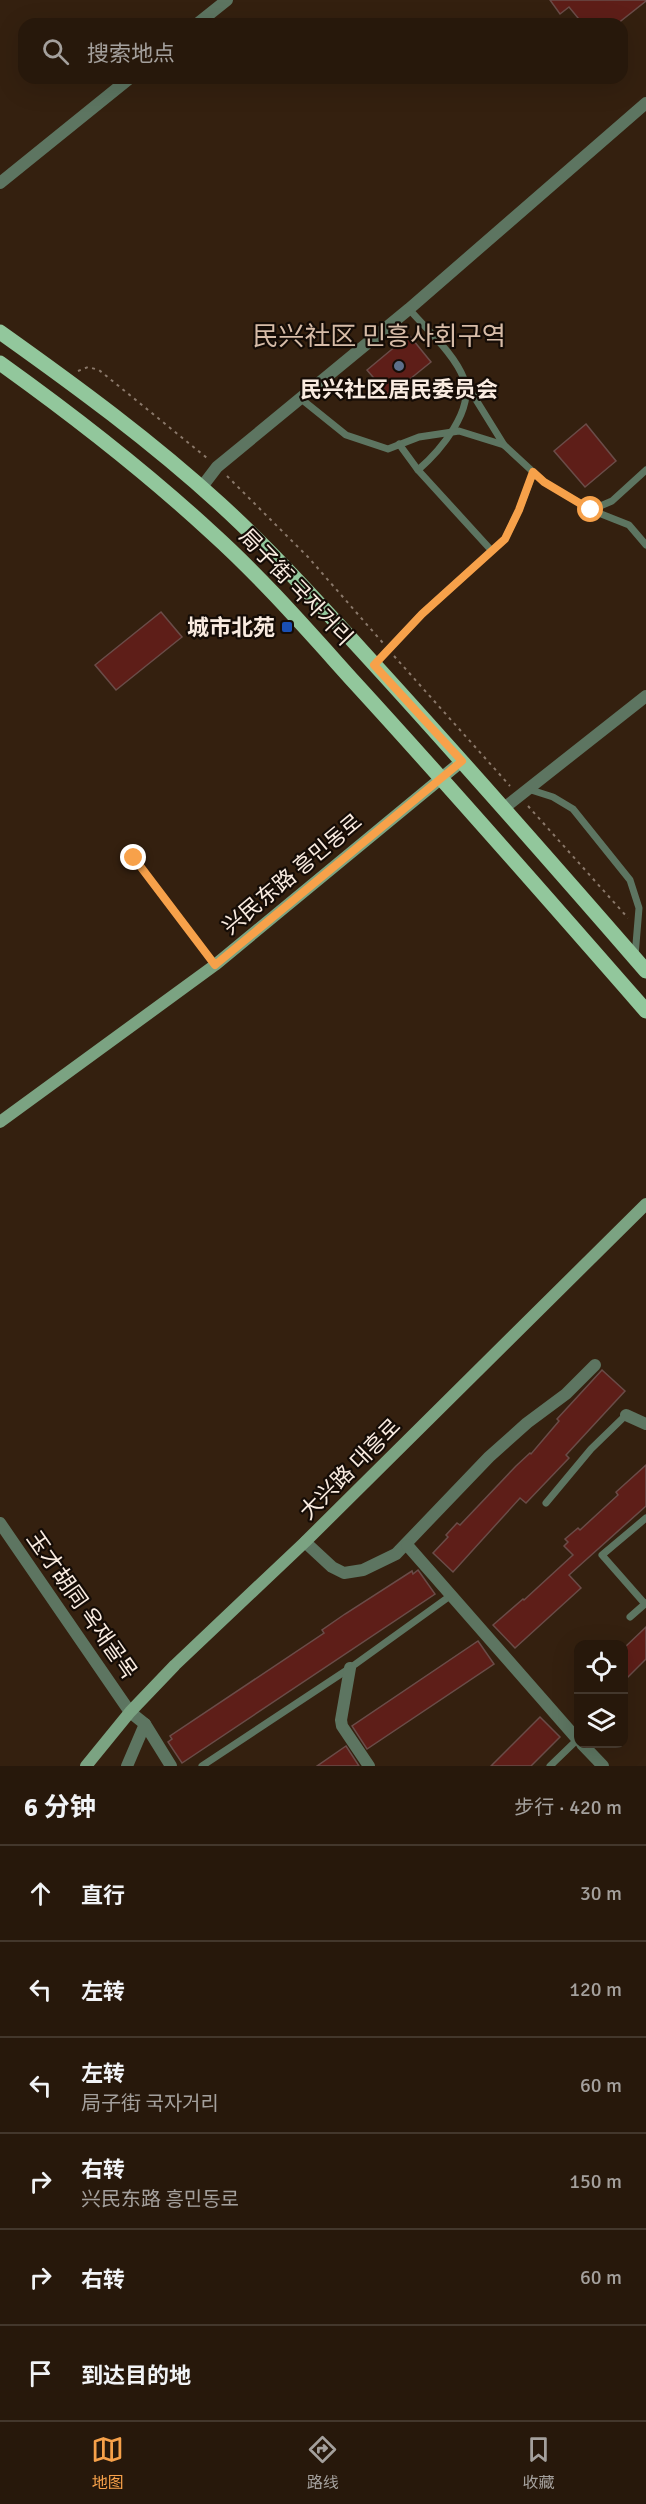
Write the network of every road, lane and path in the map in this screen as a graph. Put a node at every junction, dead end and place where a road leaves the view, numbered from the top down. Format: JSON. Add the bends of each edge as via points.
{"nodes":[{"id":1,"x":227,"y":0,"type":"edge"},
{"id":2,"x":204,"y":18,"type":"edge"},
{"id":3,"x":123,"y":84,"type":"edge"},
{"id":4,"x":646,"y":103,"type":"edge"},
{"id":5,"x":0,"y":183,"type":"edge"},
{"id":6,"x":409,"y":309,"type":"junction"},
{"id":7,"x":0,"y":332,"type":"edge"},
{"id":8,"x":0,"y":363,"type":"edge"},
{"id":9,"x":464,"y":380,"type":"junction"},
{"id":10,"x":300,"y":398,"type":"junction"},
{"id":11,"x":452,"y":432,"type":"junction"},
{"id":12,"x":399,"y":444,"type":"junction"},
{"id":13,"x":504,"y":445,"type":"junction"},
{"id":14,"x":418,"y":470,"type":"junction"},
{"id":15,"x":646,"y":470,"type":"edge"},
{"id":16,"x":533,"y":472,"type":"junction"},
{"id":17,"x":201,"y":488,"type":"junction"},
{"id":18,"x":591,"y":510,"type":"junction"},
{"id":19,"x":646,"y":545,"type":"edge"},
{"id":20,"x":491,"y":550,"type":"junction"},
{"id":21,"x":374,"y":665,"type":"junction"},
{"id":22,"x":646,"y":696,"type":"edge"},
{"id":23,"x":462,"y":761,"type":"junction"},
{"id":24,"x":442,"y":777,"type":"junction"},
{"id":25,"x":528,"y":789,"type":"junction"},
{"id":26,"x":504,"y":808,"type":"junction"},
{"id":27,"x":134,"y":858,"type":"dead end"},
{"id":28,"x":635,"y":958,"type":"junction"},
{"id":29,"x":215,"y":965,"type":"junction"},
{"id":30,"x":646,"y":971,"type":"edge"},
{"id":31,"x":646,"y":1011,"type":"edge"},
{"id":32,"x":0,"y":1122,"type":"edge"},
{"id":33,"x":646,"y":1204,"type":"edge"},
{"id":34,"x":595,"y":1365,"type":"dead end"},
{"id":35,"x":626,"y":1415,"type":"joint"},
{"id":36,"x":646,"y":1424,"type":"edge"},
{"id":37,"x":546,"y":1503,"type":"dead end"},
{"id":38,"x":646,"y":1518,"type":"edge"},
{"id":39,"x":0,"y":1523,"type":"edge"},
{"id":40,"x":305,"y":1542,"type":"junction"},
{"id":41,"x":407,"y":1545,"type":"junction"},
{"id":42,"x":450,"y":1596,"type":"junction"},
{"id":43,"x":646,"y":1604,"type":"edge"},
{"id":44,"x":630,"y":1617,"type":"dead end"},
{"id":45,"x":350,"y":1668,"type":"junction"},
{"id":46,"x":130,"y":1712,"type":"junction"},
{"id":47,"x":145,"y":1724,"type":"junction"},
{"id":48,"x":574,"y":1736,"type":"edge"},
{"id":49,"x":574,"y":1744,"type":"edge"},
{"id":50,"x":587,"y":1748,"type":"edge"},
{"id":51,"x":86,"y":1766,"type":"edge"},
{"id":52,"x":127,"y":1766,"type":"edge"},
{"id":53,"x":171,"y":1766,"type":"edge"},
{"id":54,"x":202,"y":1766,"type":"edge"},
{"id":55,"x":369,"y":1766,"type":"edge"},
{"id":56,"x":550,"y":1766,"type":"edge"},
{"id":57,"x":603,"y":1766,"type":"edge"}],
"edges":[{"from":1,"to":2,"type":"street"},
{"from":3,"to":5,"type":"street"},
{"from":4,"to":6,"type":"street"},
{"from":6,"to":9,"type":"lane","via":[[451,358]]},
{"from":6,"to":10,"type":"street"},
{"from":7,"to":17,"type":"main road","name":"局子街 국자거리","via":[[93,398]]},
{"from":8,"to":24,"type":"main road","name":"局子街 국자거리","via":[[77,417],[215,535]]},
{"from":9,"to":11,"type":"lane","via":[[465,402]]},
{"from":9,"to":13,"type":"lane"},
{"from":10,"to":12,"type":"lane","via":[[346,435],[388,449]]},
{"from":10,"to":17,"type":"street","via":[[217,467]]},
{"from":11,"to":12,"type":"lane"},
{"from":11,"to":13,"type":"lane"},
{"from":11,"to":14,"type":"lane"},
{"from":12,"to":14,"type":"lane"},
{"from":13,"to":16,"type":"lane"},
{"from":14,"to":20,"type":"lane"},
{"from":15,"to":18,"type":"lane","via":[[612,501]]},
{"from":16,"to":18,"type":"lane"},
{"from":16,"to":20,"type":"lane","via":[[505,539]]},
{"from":17,"to":21,"type":"main road","name":"局子街 국자거리","via":[[300,583]]},
{"from":18,"to":19,"type":"lane","via":[[629,525]]},
{"from":20,"to":21,"type":"lane"},
{"from":21,"to":23,"type":"main road","name":"局子街 국자거리"},
{"from":22,"to":25,"type":"street"},
{"from":23,"to":24,"type":"street","name":"兴民东路 흥민동로"},
{"from":23,"to":26,"type":"main road","name":"局子街 국자거리"},
{"from":24,"to":29,"type":"street","name":"兴民东路 흥민동로"},
{"from":24,"to":31,"type":"main road","name":"局子街 국자거리"},
{"from":25,"to":26,"type":"street"},
{"from":25,"to":28,"type":"lane","via":[[553,797],[573,810],[630,880],[639,908]]},
{"from":26,"to":28,"type":"main road","name":"局子街 국자거리"},
{"from":27,"to":29,"type":"lane"},
{"from":28,"to":30,"type":"main road","name":"局子街 국자거리"},
{"from":29,"to":32,"type":"street","name":"兴民东路 흥민동로"},
{"from":33,"to":40,"type":"street","name":"大兴路 대흥로"},
{"from":34,"to":41,"type":"street","via":[[489,1457]]},
{"from":35,"to":36,"type":"street"},
{"from":35,"to":37,"type":"lane","via":[[591,1449]]},
{"from":38,"to":43,"type":"lane","via":[[602,1555]]},
{"from":39,"to":46,"type":"street","name":"玉才胡同 옥재골목"},
{"from":40,"to":41,"type":"street","via":[[332,1567],[353,1573]]},
{"from":40,"to":46,"type":"street","name":"大兴路 대흥로"},
{"from":41,"to":42,"type":"street"},
{"from":42,"to":45,"type":"lane"},
{"from":42,"to":48,"type":"street"},
{"from":43,"to":44,"type":"lane"},
{"from":45,"to":54,"type":"lane"},
{"from":45,"to":55,"type":"street","via":[[342,1726]]},
{"from":46,"to":47,"type":"street","name":"玉才胡同 옥재골목"},
{"from":46,"to":51,"type":"street","name":"大兴路 대흥로"},
{"from":47,"to":52,"type":"street"},
{"from":47,"to":53,"type":"street","name":"玉才胡同 옥재골목"},
{"from":49,"to":56,"type":"lane"},
{"from":50,"to":57,"type":"street"}]}
